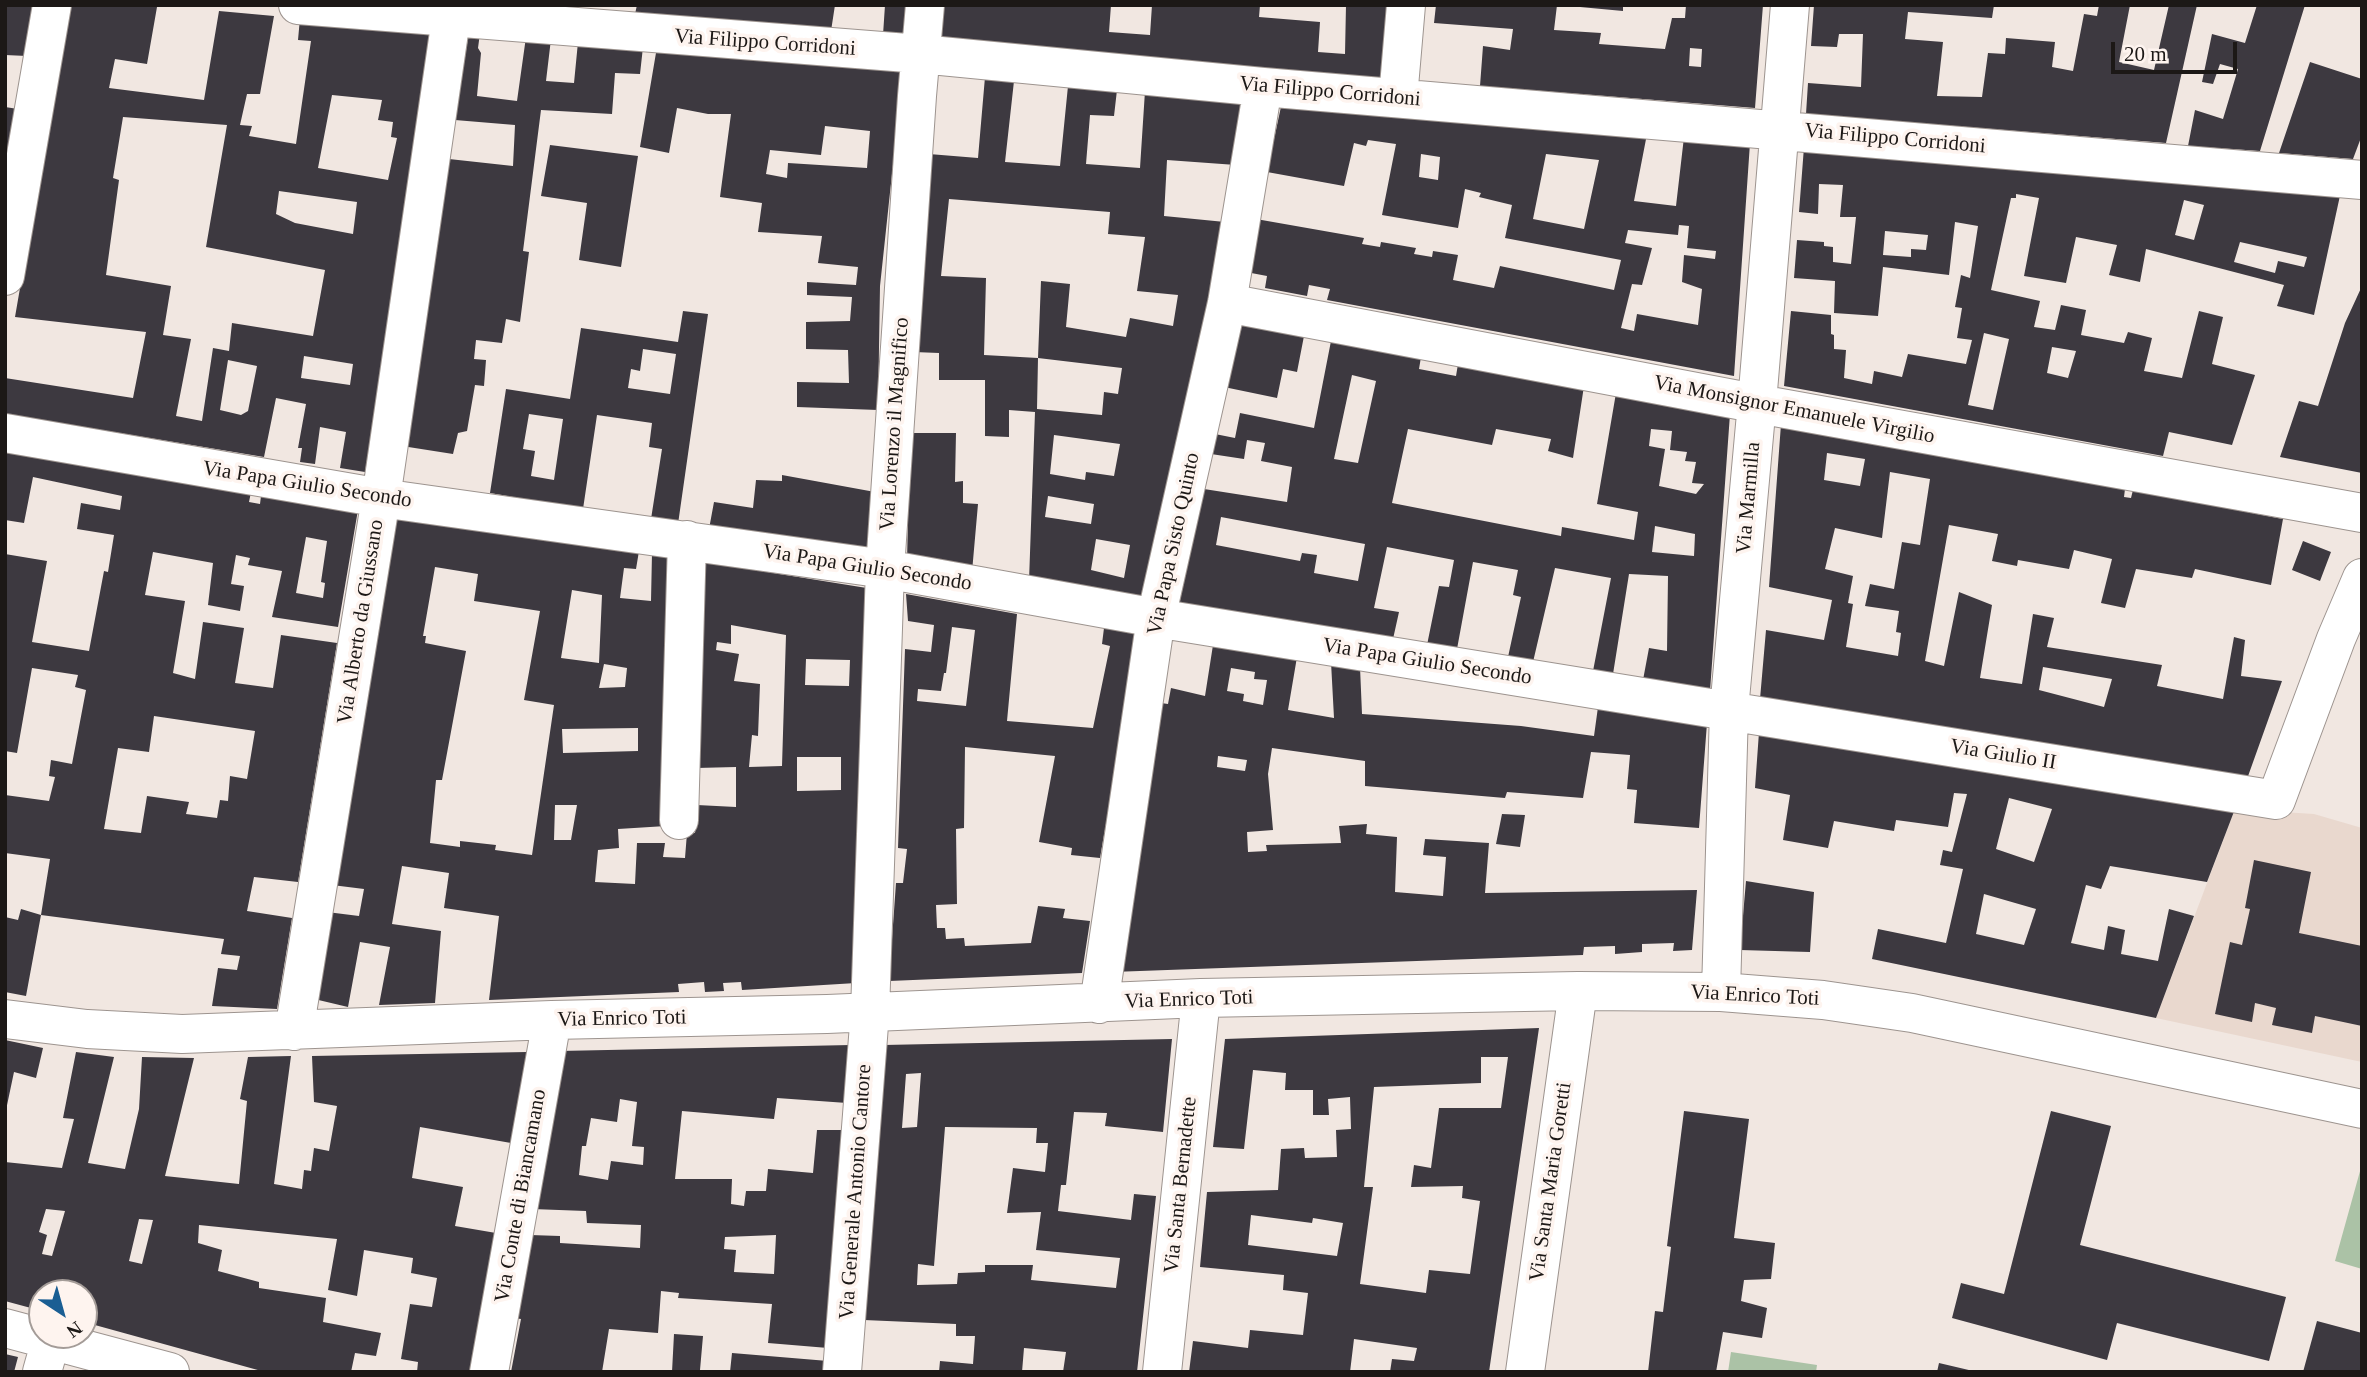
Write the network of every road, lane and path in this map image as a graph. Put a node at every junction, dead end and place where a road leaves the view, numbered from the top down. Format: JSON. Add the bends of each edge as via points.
{"nodes":[{"id":1,"x":52,"y":5,"type":"edge"},
{"id":2,"x":298,"y":5,"type":"edge"},
{"id":3,"x":925,"y":5,"type":"edge"},
{"id":4,"x":1406,"y":5,"type":"edge"},
{"id":5,"x":1790,"y":5,"type":"edge"},
{"id":6,"x":452,"y":12,"type":"edge"},
{"id":7,"x":920,"y":54,"type":"junction"},
{"id":8,"x":1263,"y":86,"type":"junction"},
{"id":9,"x":1398,"y":98,"type":"junction"},
{"id":10,"x":1779,"y":128,"type":"junction"},
{"id":11,"x":2362,"y":180,"type":"edge"},
{"id":12,"x":5,"y":276,"type":"edge"},
{"id":13,"x":1227,"y":303,"type":"junction"},
{"id":14,"x":1758,"y":403,"type":"junction"},
{"id":15,"x":5,"y":433,"type":"edge"},
{"id":16,"x":381,"y":498,"type":"junction"},
{"id":17,"x":2362,"y":513,"type":"edge"},
{"id":18,"x":687,"y":540,"type":"junction"},
{"id":19,"x":885,"y":569,"type":"junction"},
{"id":20,"x":2362,"y":579,"type":"edge"},
{"id":21,"x":1156,"y":618,"type":"junction"},
{"id":22,"x":1729,"y":710,"type":"junction"},
{"id":23,"x":679,"y":820,"type":"dead end"},
{"id":24,"x":1578,"y":991,"type":"junction"},
{"id":25,"x":1721,"y":992,"type":"junction"},
{"id":26,"x":1201,"y":998,"type":"junction"},
{"id":27,"x":1099,"y":1004,"type":"junction"},
{"id":28,"x":870,"y":1012,"type":"junction"},
{"id":29,"x":5,"y":1019,"type":"edge"},
{"id":30,"x":552,"y":1020,"type":"junction"},
{"id":31,"x":293,"y":1031,"type":"junction"},
{"id":32,"x":2362,"y":1109,"type":"edge"},
{"id":33,"x":5,"y":1328,"type":"edge"},
{"id":34,"x":47,"y":1356,"type":"edge"},
{"id":35,"x":170,"y":1372,"type":"edge"},
{"id":36,"x":489,"y":1372,"type":"edge"},
{"id":37,"x":842,"y":1372,"type":"edge"},
{"id":38,"x":1162,"y":1372,"type":"edge"},
{"id":39,"x":1525,"y":1372,"type":"edge"}],
"edges":[{"from":1,"to":12,"type":"street"},
{"from":2,"to":6,"type":"street","name":"Via Filippo Corridoni"},
{"from":3,"to":7,"type":"street","name":"Via Lorenzo il Magnifico"},
{"from":4,"to":9,"type":"street"},
{"from":5,"to":10,"type":"street","name":"Via Marmilla"},
{"from":6,"to":7,"type":"street","name":"Via Filippo Corridoni"},
{"from":6,"to":16,"type":"street","name":"Via Alberto da Giussano"},
{"from":7,"to":8,"type":"street","name":"Via Filippo Corridoni"},
{"from":7,"to":19,"type":"street","name":"Via Lorenzo il Magnifico"},
{"from":8,"to":9,"type":"street","name":"Via Filippo Corridoni"},
{"from":8,"to":13,"type":"street","name":"Via Papa Sisto Quinto"},
{"from":9,"to":10,"type":"street","name":"Via Filippo Corridoni"},
{"from":10,"to":11,"type":"street","name":"Via Filippo Corridoni"},
{"from":10,"to":14,"type":"street","name":"Via Marmilla"},
{"from":13,"to":14,"type":"street","name":"Via Monsignor Emanuele Virgilio"},
{"from":13,"to":21,"type":"street","name":"Via Papa Sisto Quinto"},
{"from":14,"to":17,"type":"street","name":"Via Monsignor Emanuele Virgilio"},
{"from":14,"to":22,"type":"street","name":"Via Marmilla"},
{"from":15,"to":16,"type":"street","name":"Via Papa Giulio Secondo"},
{"from":16,"to":18,"type":"street","name":"Via Papa Giulio Secondo"},
{"from":16,"to":31,"type":"street","name":"Via Alberto da Giussano"},
{"from":18,"to":19,"type":"street","name":"Via Papa Giulio Secondo"},
{"from":18,"to":23,"type":"street"},
{"from":19,"to":21,"type":"street","name":"Via Papa Giulio Secondo"},
{"from":19,"to":28,"type":"street","name":"Via Lorenzo il Magnifico"},
{"from":20,"to":22,"type":"street","name":"Via Giulio II","via":[[2276,800]]},
{"from":21,"to":22,"type":"street","name":"Via Papa Giulio Secondo"},
{"from":21,"to":27,"type":"street","name":"Via Papa Sisto Quinto"},
{"from":22,"to":25,"type":"street","name":"Via Marmilla"},
{"from":24,"to":25,"type":"street","name":"Via Enrico Toti"},
{"from":24,"to":26,"type":"street","name":"Via Enrico Toti"},
{"from":24,"to":39,"type":"street","name":"Via Santa Maria Goretti"},
{"from":25,"to":32,"type":"street","name":"Via Enrico Toti","via":[[1912,1013]]},
{"from":26,"to":27,"type":"street","name":"Via Enrico Toti"},
{"from":26,"to":38,"type":"street","name":"Via Santa Bernadette"},
{"from":27,"to":28,"type":"street","name":"Via Enrico Toti"},
{"from":28,"to":30,"type":"street","name":"Via Enrico Toti"},
{"from":28,"to":37,"type":"street","name":"Via Generale Antonio Cantore"},
{"from":29,"to":31,"type":"street","name":"Via Enrico Toti","via":[[182,1034]]},
{"from":30,"to":31,"type":"street","name":"Via Enrico Toti"},
{"from":30,"to":36,"type":"street","name":"Via Conte di Biancamano"},
{"from":33,"to":34,"type":"street"},
{"from":34,"to":35,"type":"street"}]}
